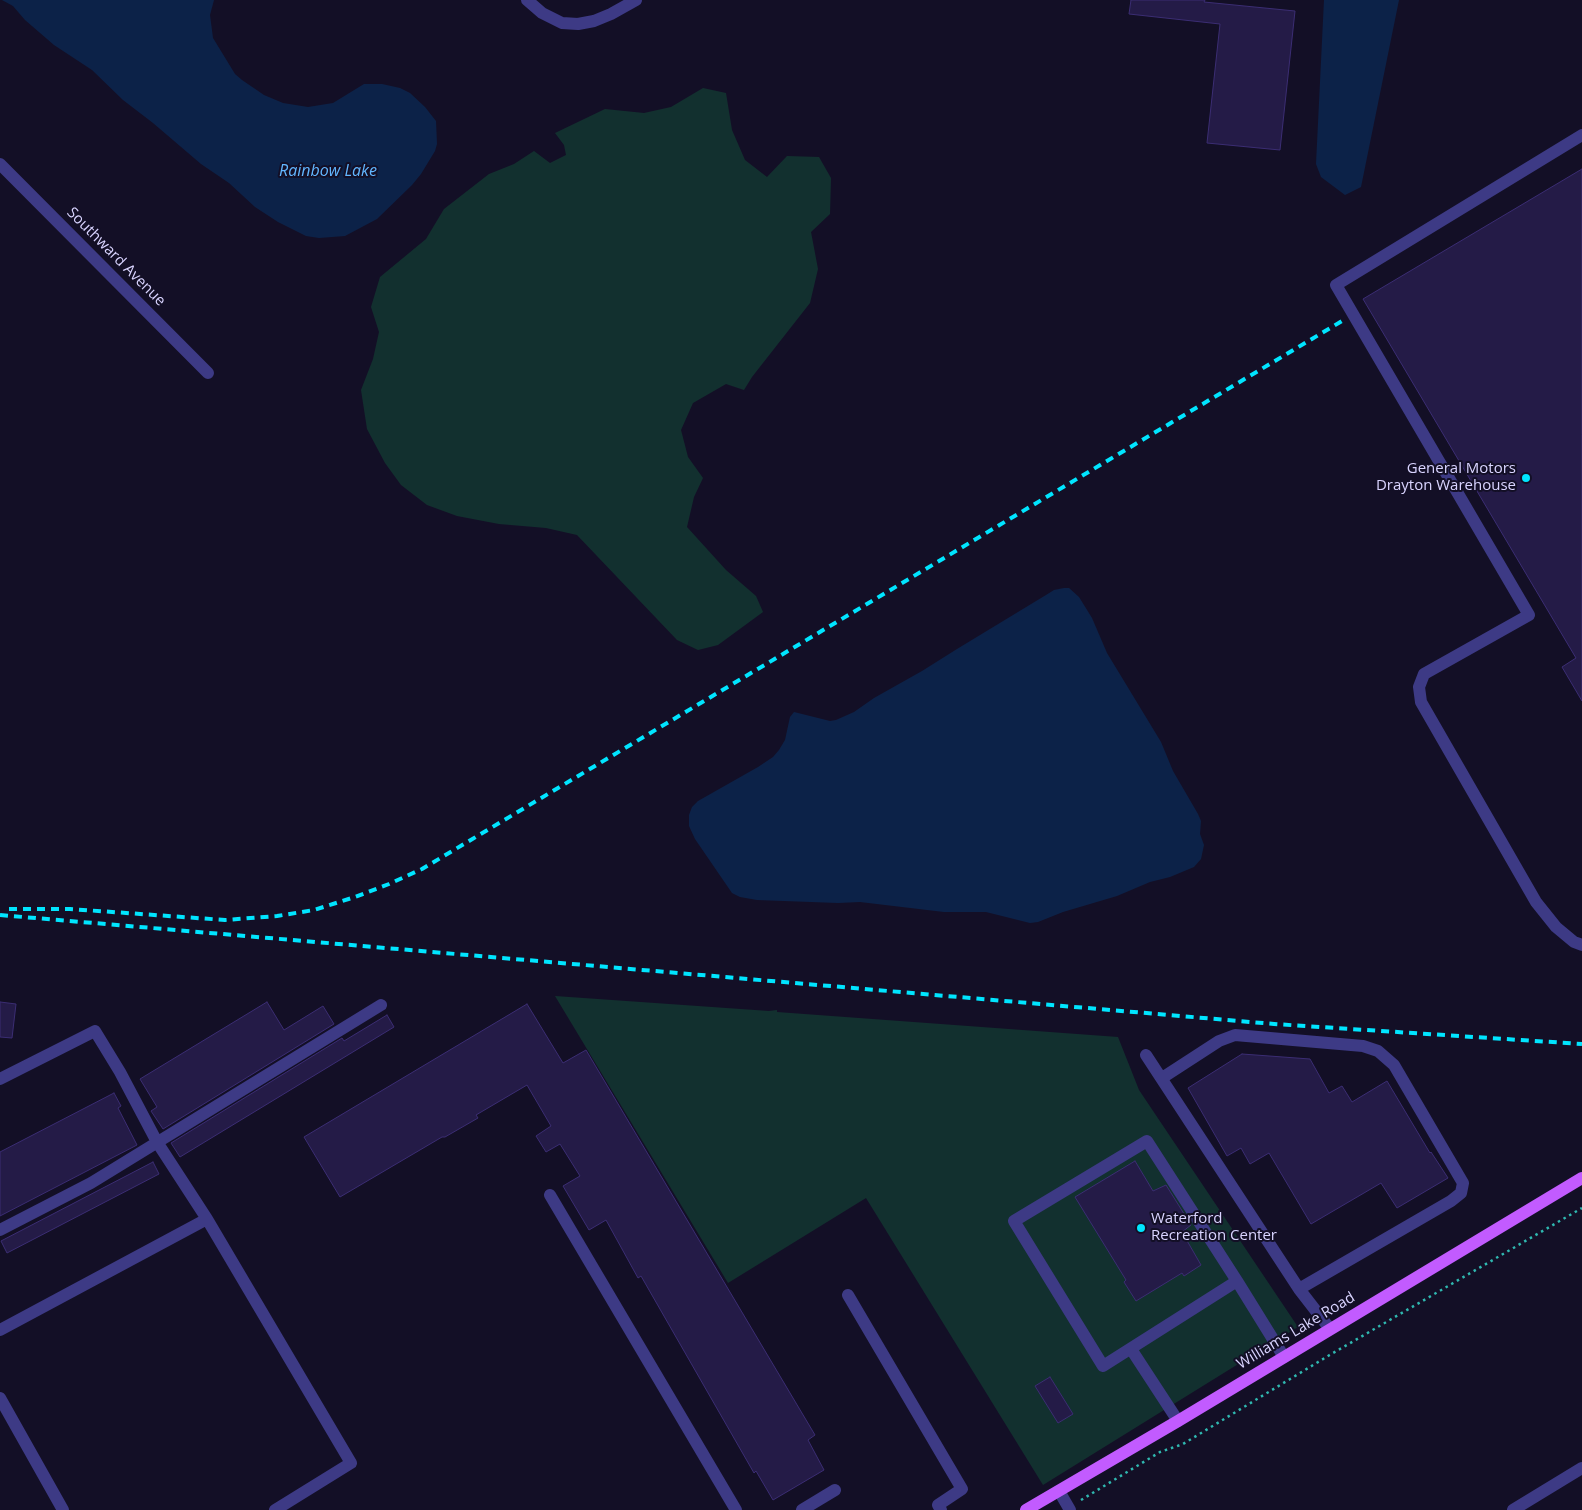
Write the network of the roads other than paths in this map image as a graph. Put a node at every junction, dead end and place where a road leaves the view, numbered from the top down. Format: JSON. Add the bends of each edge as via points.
{"nodes":[{"id":1,"x":527,"y":0,"type":"edge"},
{"id":2,"x":636,"y":0,"type":"edge"},
{"id":3,"x":1582,"y":135,"type":"edge"},
{"id":4,"x":0,"y":164,"type":"edge"},
{"id":5,"x":5,"y":178,"type":"edge"},
{"id":6,"x":208,"y":373,"type":"dead end"},
{"id":7,"x":1582,"y":945,"type":"edge"},
{"id":8,"x":381,"y":1005,"type":"dead end"},
{"id":9,"x":1146,"y":1055,"type":"dead end"},
{"id":10,"x":1162,"y":1078,"type":"junction"},
{"id":11,"x":0,"y":1079,"type":"edge"},
{"id":12,"x":157,"y":1142,"type":"junction"},
{"id":13,"x":1582,"y":1178,"type":"edge"},
{"id":14,"x":550,"y":1194,"type":"dead end"},
{"id":15,"x":207,"y":1219,"type":"junction"},
{"id":16,"x":0,"y":1230,"type":"edge"},
{"id":17,"x":1237,"y":1281,"type":"junction"},
{"id":18,"x":1299,"y":1289,"type":"junction"},
{"id":19,"x":848,"y":1295,"type":"dead end"},
{"id":20,"x":1330,"y":1329,"type":"junction"},
{"id":21,"x":0,"y":1330,"type":"edge"},
{"id":22,"x":1131,"y":1348,"type":"junction"},
{"id":23,"x":1284,"y":1357,"type":"junction"},
{"id":24,"x":0,"y":1398,"type":"edge"},
{"id":25,"x":1178,"y":1421,"type":"junction"},
{"id":26,"x":1582,"y":1468,"type":"edge"},
{"id":27,"x":835,"y":1490,"type":"dead end"},
{"id":28,"x":1059,"y":1491,"type":"junction"},
{"id":29,"x":1074,"y":1507,"type":"edge"},
{"id":30,"x":63,"y":1510,"type":"edge"},
{"id":31,"x":275,"y":1510,"type":"edge"},
{"id":32,"x":736,"y":1510,"type":"edge"},
{"id":33,"x":802,"y":1510,"type":"edge"},
{"id":34,"x":941,"y":1510,"type":"edge"},
{"id":35,"x":1026,"y":1510,"type":"edge"},
{"id":36,"x":1513,"y":1510,"type":"edge"}],
"edges":[{"from":1,"to":2,"type":"street","via":[[542,13],[562,23],[578,24],[612,14]]},
{"from":3,"to":7,"type":"street","via":[[1336,284],[1529,615],[1424,674],[1419,687],[1422,702],[1536,902],[1556,927]]},
{"from":4,"to":5,"type":"street","name":"Southward Avenue"},
{"from":5,"to":6,"type":"street","name":"Southward Avenue"},
{"from":8,"to":12,"type":"street"},
{"from":9,"to":10,"type":"street"},
{"from":10,"to":18,"type":"street"},
{"from":10,"to":18,"type":"street","via":[[1219,1041],[1235,1035],[1364,1046],[1394,1065],[1463,1184],[1462,1193]]},
{"from":11,"to":12,"type":"street","via":[[95,1031]]},
{"from":12,"to":15,"type":"street"},
{"from":12,"to":16,"type":"street","via":[[91,1183]]},
{"from":13,"to":20,"type":"main road","name":"Williams Lake Road"},
{"from":14,"to":32,"type":"street"},
{"from":15,"to":21,"type":"street"},
{"from":15,"to":31,"type":"street","via":[[351,1463]]},
{"from":17,"to":22,"type":"street"},
{"from":17,"to":22,"type":"street","via":[[1147,1141],[1014,1221],[1103,1366]]},
{"from":17,"to":23,"type":"street"},
{"from":18,"to":20,"type":"street"},
{"from":19,"to":34,"type":"street","via":[[962,1490],[938,1505]]},
{"from":20,"to":23,"type":"main road","name":"Williams Lake Road"},
{"from":22,"to":25,"type":"street"},
{"from":23,"to":25,"type":"main road","name":"Williams Lake Road"},
{"from":24,"to":30,"type":"street"},
{"from":25,"to":28,"type":"main road","name":"Williams Lake Road"},
{"from":26,"to":36,"type":"street"},
{"from":27,"to":33,"type":"street"},
{"from":28,"to":29,"type":"street"},
{"from":28,"to":35,"type":"main road","name":"Williams Lake Road"}]}
